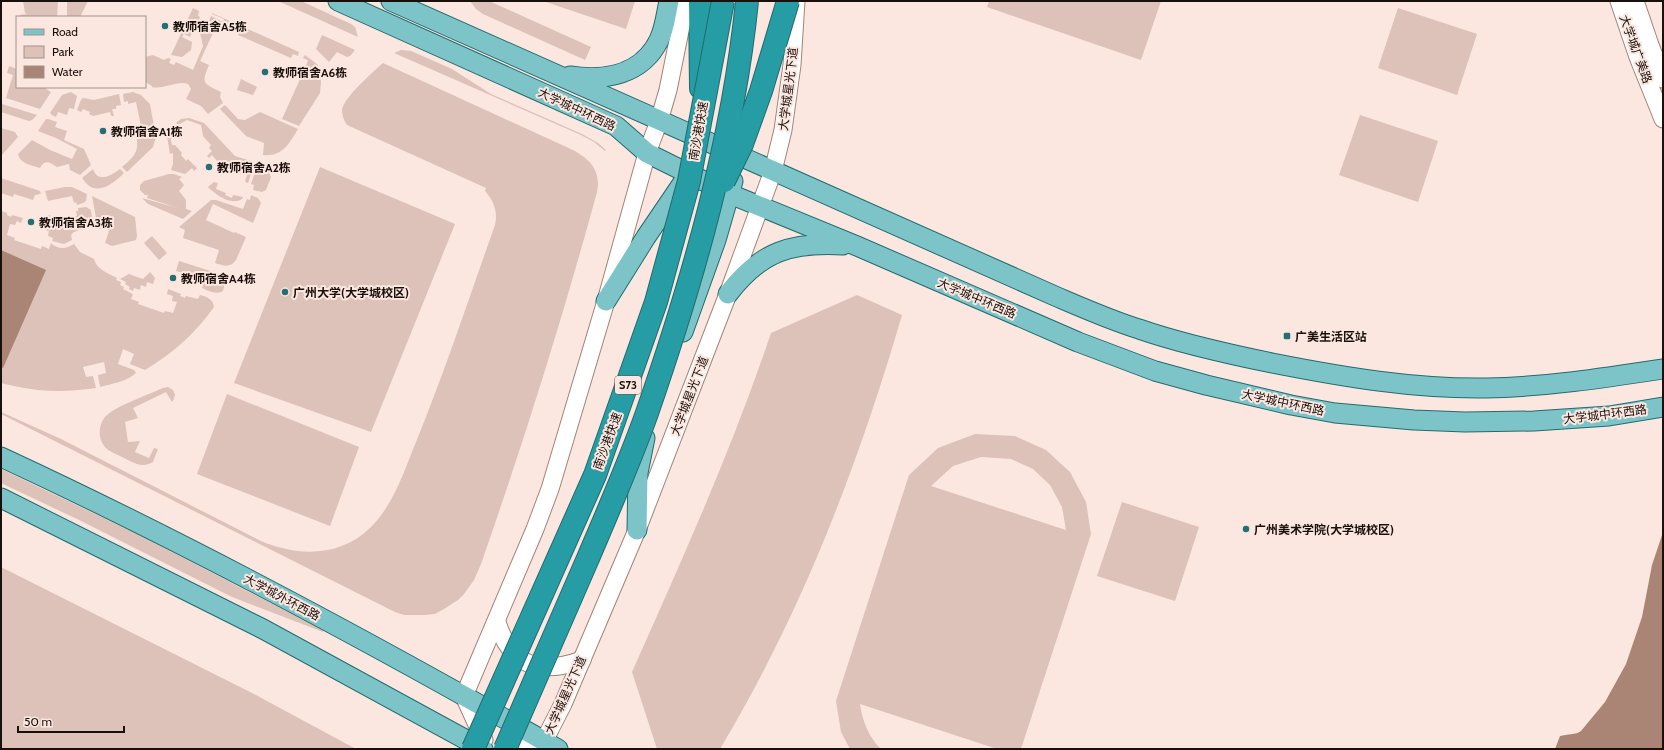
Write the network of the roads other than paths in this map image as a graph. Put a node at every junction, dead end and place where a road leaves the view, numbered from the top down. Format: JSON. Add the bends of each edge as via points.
{"nodes":[{"id":1,"x":338,"y":1,"type":"edge"},
{"id":2,"x":391,"y":1,"type":"edge"},
{"id":3,"x":669,"y":1,"type":"edge"},
{"id":4,"x":686,"y":1,"type":"edge"},
{"id":5,"x":700,"y":1,"type":"edge"},
{"id":6,"x":723,"y":1,"type":"edge"},
{"id":7,"x":732,"y":1,"type":"edge"},
{"id":8,"x":746,"y":1,"type":"edge"},
{"id":9,"x":782,"y":1,"type":"edge"},
{"id":10,"x":788,"y":1,"type":"edge"},
{"id":11,"x":796,"y":1,"type":"edge"},
{"id":12,"x":1619,"y":1,"type":"edge"},
{"id":13,"x":1636,"y":1,"type":"edge"},
{"id":14,"x":556,"y":74,"type":"junction"},
{"id":15,"x":1663,"y":79,"type":"edge"},
{"id":16,"x":702,"y":111,"type":"junction"},
{"id":17,"x":1663,"y":119,"type":"edge"},
{"id":18,"x":659,"y":120,"type":"junction"},
{"id":19,"x":700,"y":138,"type":"junction"},
{"id":20,"x":647,"y":153,"type":"junction"},
{"id":21,"x":740,"y":156,"type":"junction"},
{"id":22,"x":773,"y":171,"type":"junction"},
{"id":23,"x":689,"y":174,"type":"junction"},
{"id":24,"x":730,"y":194,"type":"junction"},
{"id":25,"x":760,"y":206,"type":"junction"},
{"id":26,"x":705,"y":224,"type":"junction"},
{"id":27,"x":857,"y":246,"type":"junction"},
{"id":28,"x":728,"y":294,"type":"junction"},
{"id":29,"x":606,"y":301,"type":"junction"},
{"id":30,"x":1663,"y":369,"type":"edge"},
{"id":31,"x":1663,"y":407,"type":"edge"},
{"id":32,"x":1,"y":457,"type":"edge"},
{"id":33,"x":1,"y":498,"type":"edge"},
{"id":34,"x":637,"y":530,"type":"junction"},
{"id":35,"x":496,"y":622,"type":"junction"},
{"id":36,"x":582,"y":660,"type":"junction"},
{"id":37,"x":464,"y":696,"type":"junction"},
{"id":38,"x":551,"y":745,"type":"edge"},
{"id":39,"x":473,"y":749,"type":"edge"},
{"id":40,"x":483,"y":749,"type":"edge"},
{"id":41,"x":488,"y":749,"type":"edge"},
{"id":42,"x":506,"y":749,"type":"edge"}],
"edges":[{"from":1,"to":20,"type":"main road","name":"大学城中环西路","via":[[616,126]]},
{"from":2,"to":14,"type":"main road","name":"大学城中环西路"},
{"from":3,"to":14,"type":"main road","via":[[660,39],[648,58],[637,66],[614,75],[599,77],[582,78]]},
{"from":4,"to":18,"type":"main road","via":[[674,66]]},
{"from":5,"to":16,"type":"highway","bridge":true},
{"from":6,"to":16,"type":"highway","name":"南沙港快速","number":"S73","bridge":true},
{"from":7,"to":19,"type":"main road","via":[[718,76]]},
{"from":8,"to":26,"type":"highway","number":"S73","bridge":true,"via":[[738,72]]},
{"from":9,"to":21,"type":"main road"},
{"from":10,"to":26,"type":"highway","bridge":true,"via":[[762,91],[742,144]]},
{"from":11,"to":22,"type":"main road","name":"大学城星光下道","via":[[790,80],[783,130]]},
{"from":12,"to":17,"type":"main road","name":"大学城广美路"},
{"from":13,"to":15,"type":"main road","name":"大学城广美路"},
{"from":14,"to":18,"type":"main road","name":"大学城中环西路"},
{"from":16,"to":39,"type":"highway","name":"南沙港快速","number":"S73","bridge":true,"via":[[689,182],[656,302],[596,475]]},
{"from":18,"to":19,"type":"main road","name":"大学城中环西路"},
{"from":18,"to":20,"type":"main road"},
{"from":19,"to":21,"type":"main road","name":"大学城中环西路"},
{"from":19,"to":23,"type":"main road"},
{"from":20,"to":23,"type":"main road","name":"大学城中环西路"},
{"from":20,"to":29,"type":"main road"},
{"from":21,"to":22,"type":"main road","name":"大学城中环西路"},
{"from":21,"to":24,"type":"main road"},
{"from":22,"to":25,"type":"main road","name":"大学城星光下道"},
{"from":22,"to":30,"type":"main road","name":"大学城中环西路","via":[[1090,311],[1185,343],[1247,358],[1345,377],[1400,384],[1485,388],[1559,384]]},
{"from":23,"to":24,"type":"main road","name":"大学城中环西路"},
{"from":23,"to":29,"type":"main road","via":[[646,236]]},
{"from":24,"to":25,"type":"main road","name":"大学城中环西路"},
{"from":24,"to":34,"type":"main road","via":[[698,294],[645,438],[638,473]]},
{"from":25,"to":27,"type":"main road","name":"大学城中环西路"},
{"from":25,"to":28,"type":"main road","name":"大学城星光下道"},
{"from":26,"to":42,"type":"highway","number":"S73","bridge":true,"via":[[646,413],[606,517]]},
{"from":27,"to":28,"type":"main road","via":[[810,245],[778,252],[746,272]]},
{"from":27,"to":31,"type":"main road","name":"大学城中环西路","via":[[1114,356],[1181,378],[1291,405],[1370,416],[1465,422],[1570,419],[1609,416]]},
{"from":28,"to":34,"type":"main road","name":"大学城星光下道"},
{"from":29,"to":35,"type":"main road","via":[[550,489]]},
{"from":32,"to":37,"type":"main road","name":"大学城外环西路","via":[[267,589]]},
{"from":33,"to":40,"type":"main road","via":[[263,629]]},
{"from":34,"to":36,"type":"main road","name":"大学城星光下道"},
{"from":35,"to":36,"type":"main road","via":[[504,642],[519,659],[550,668]]},
{"from":35,"to":37,"type":"main road"},
{"from":36,"to":38,"type":"main road","name":"大学城星光下道","via":[[563,704]]},
{"from":37,"to":38,"type":"main road","name":"大学城外环西路"},
{"from":37,"to":41,"type":"main road"},
{"from":38,"to":42,"type":"main road","name":"大学城星光下道"}]}
